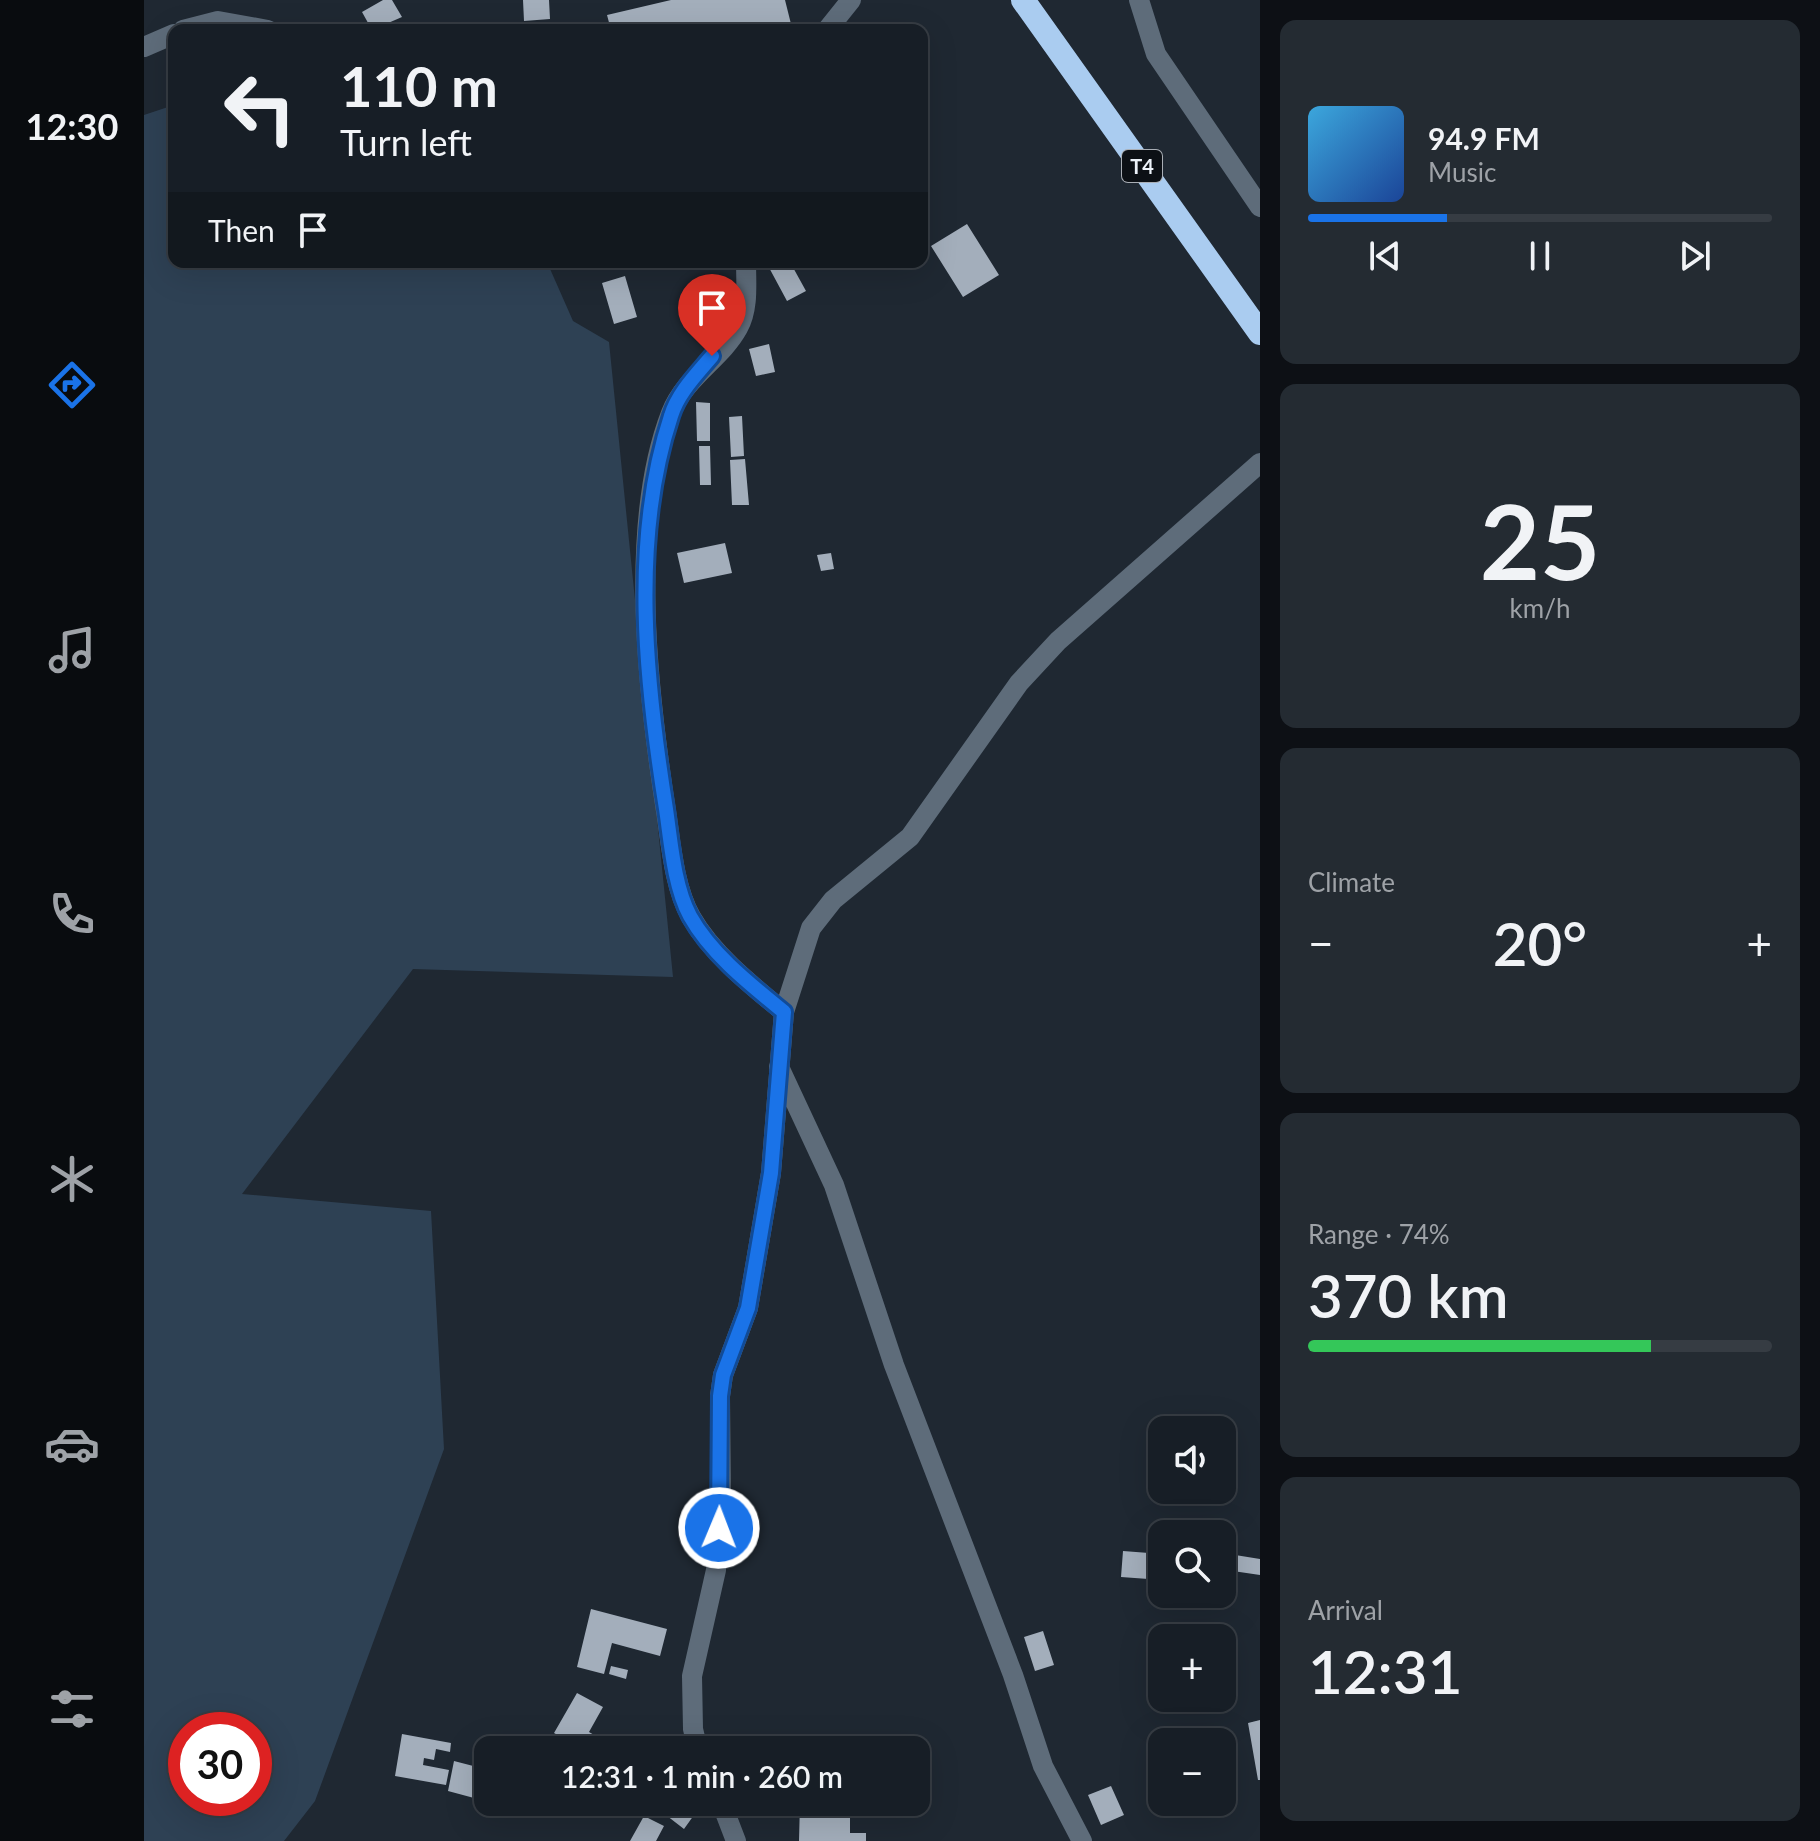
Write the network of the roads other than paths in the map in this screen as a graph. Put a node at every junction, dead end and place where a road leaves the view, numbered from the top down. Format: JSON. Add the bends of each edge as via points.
{"nodes":[{"id":1,"x":851,"y":0,"type":"edge"},
{"id":2,"x":1023,"y":0,"type":"edge"},
{"id":3,"x":1139,"y":0,"type":"edge"},
{"id":4,"x":206,"y":24,"type":"edge"},
{"id":5,"x":235,"y":24,"type":"edge"},
{"id":6,"x":832,"y":24,"type":"edge"},
{"id":7,"x":168,"y":37,"type":"edge"},
{"id":8,"x":144,"y":47,"type":"edge"},
{"id":9,"x":1260,"y":207,"type":"edge"},
{"id":10,"x":746,"y":268,"type":"edge"},
{"id":11,"x":1260,"y":333,"type":"edge"},
{"id":12,"x":1260,"y":463,"type":"edge"},
{"id":13,"x":784,"y":1012,"type":"junction"},
{"id":14,"x":778,"y":1065,"type":"junction"},
{"id":15,"x":695,"y":1736,"type":"edge"},
{"id":16,"x":726,"y":1816,"type":"edge"},
{"id":17,"x":736,"y":1841,"type":"edge"},
{"id":18,"x":1082,"y":1841,"type":"edge"}],
"edges":[{"from":1,"to":6,"type":"street"},
{"from":2,"to":11,"type":"highway","number":"T4"},
{"from":3,"to":9,"type":"street","via":[[1156,54]]},
{"from":4,"to":5,"type":"street"},
{"from":7,"to":8,"type":"street"},
{"from":10,"to":13,"type":"street","via":[[739,327],[681,394],[659,458],[649,537],[646,669],[684,900],[699,929],[724,958]]},
{"from":12,"to":13,"type":"street","via":[[1097,604],[1019,683],[910,837],[822,913],[799,956]]},
{"from":13,"to":14,"type":"street"},
{"from":14,"to":15,"type":"street","via":[[771,1173],[748,1308],[720,1396],[721,1507],[716,1570],[692,1676]]},
{"from":14,"to":18,"type":"street","via":[[834,1185],[894,1365],[1043,1766]]},
{"from":16,"to":17,"type":"street"}]}
